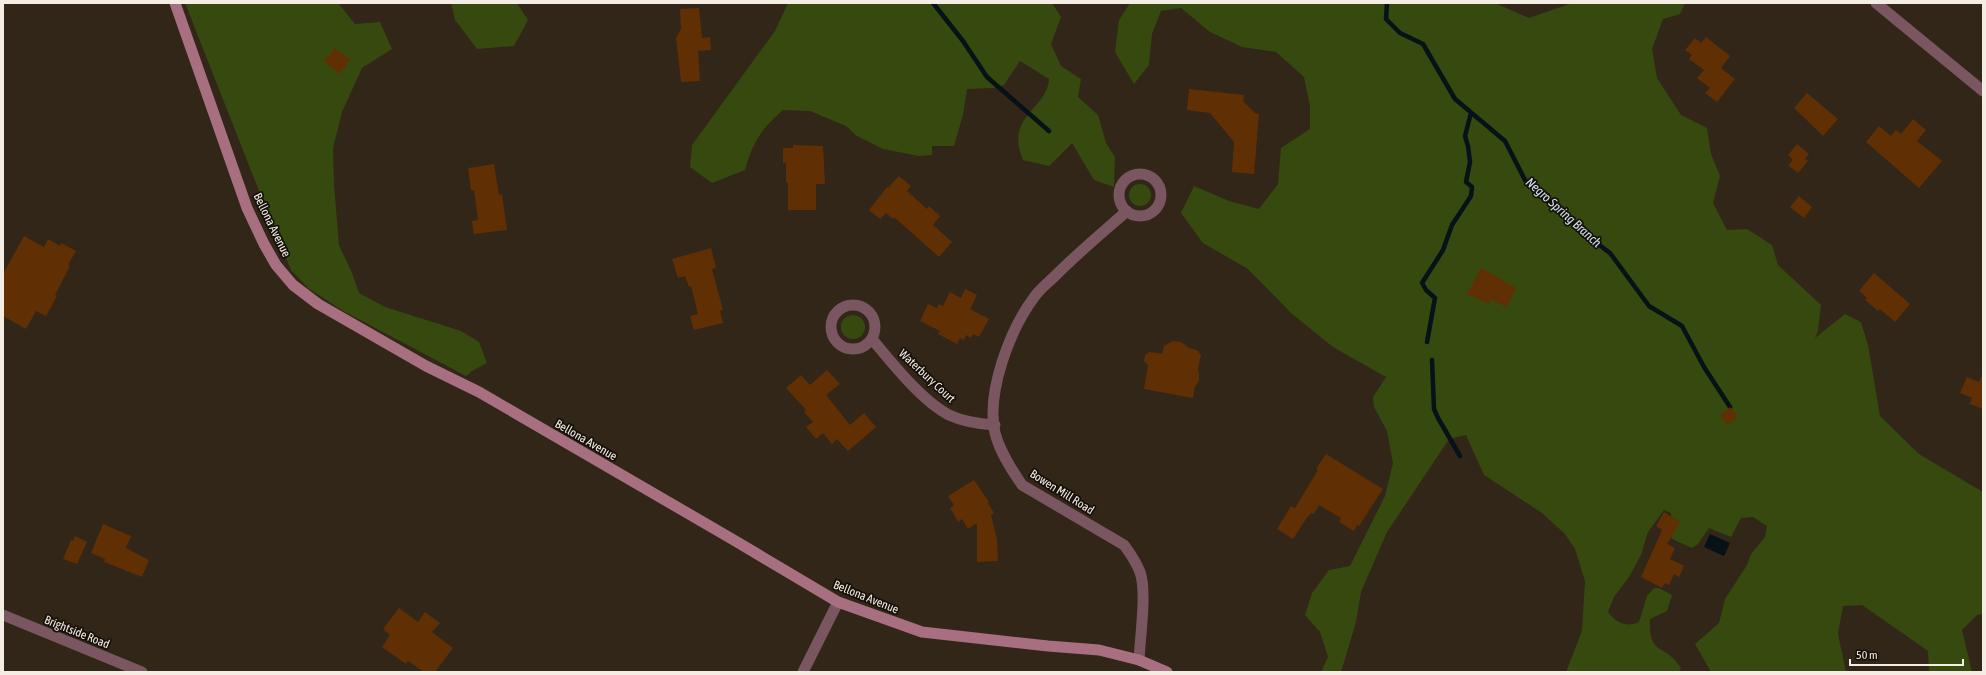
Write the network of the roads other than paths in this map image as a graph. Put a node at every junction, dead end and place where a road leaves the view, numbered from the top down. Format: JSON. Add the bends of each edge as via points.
{"nodes":[{"id":1,"x":175,"y":3,"type":"edge"},
{"id":2,"x":1876,"y":3,"type":"edge"},
{"id":3,"x":1983,"y":91,"type":"edge"},
{"id":4,"x":1127,"y":211,"type":"dead end"},
{"id":5,"x":872,"y":339,"type":"dead end"},
{"id":6,"x":995,"y":425,"type":"junction"},
{"id":7,"x":838,"y":602,"type":"junction"},
{"id":8,"x":3,"y":615,"type":"edge"},
{"id":9,"x":1140,"y":660,"type":"junction"},
{"id":10,"x":142,"y":672,"type":"edge"},
{"id":11,"x":803,"y":672,"type":"edge"},
{"id":12,"x":1167,"y":672,"type":"edge"}],
"edges":[{"from":1,"to":7,"type":"main road","name":"Bellona Avenue","via":[[247,208],[276,265],[293,285],[318,304],[426,366],[479,392]]},
{"from":2,"to":3,"type":"street"},
{"from":4,"to":6,"type":"street","name":"Bowen Mill Road","via":[[1036,295],[1019,320],[1006,350],[998,382],[993,412]]},
{"from":5,"to":6,"type":"street","name":"Waterbury Court","via":[[890,361],[949,415],[976,424]]},
{"from":6,"to":9,"type":"street","name":"Bowen Mill Road","via":[[1002,452],[1022,484],[1124,545],[1133,558],[1140,573],[1142,590]]},
{"from":7,"to":9,"type":"main road","name":"Bellona Avenue","via":[[922,632],[1099,650]]},
{"from":7,"to":11,"type":"street"},
{"from":8,"to":10,"type":"street","name":"Brightside Road"},
{"from":9,"to":12,"type":"main road","name":"Bellona Avenue"}]}
